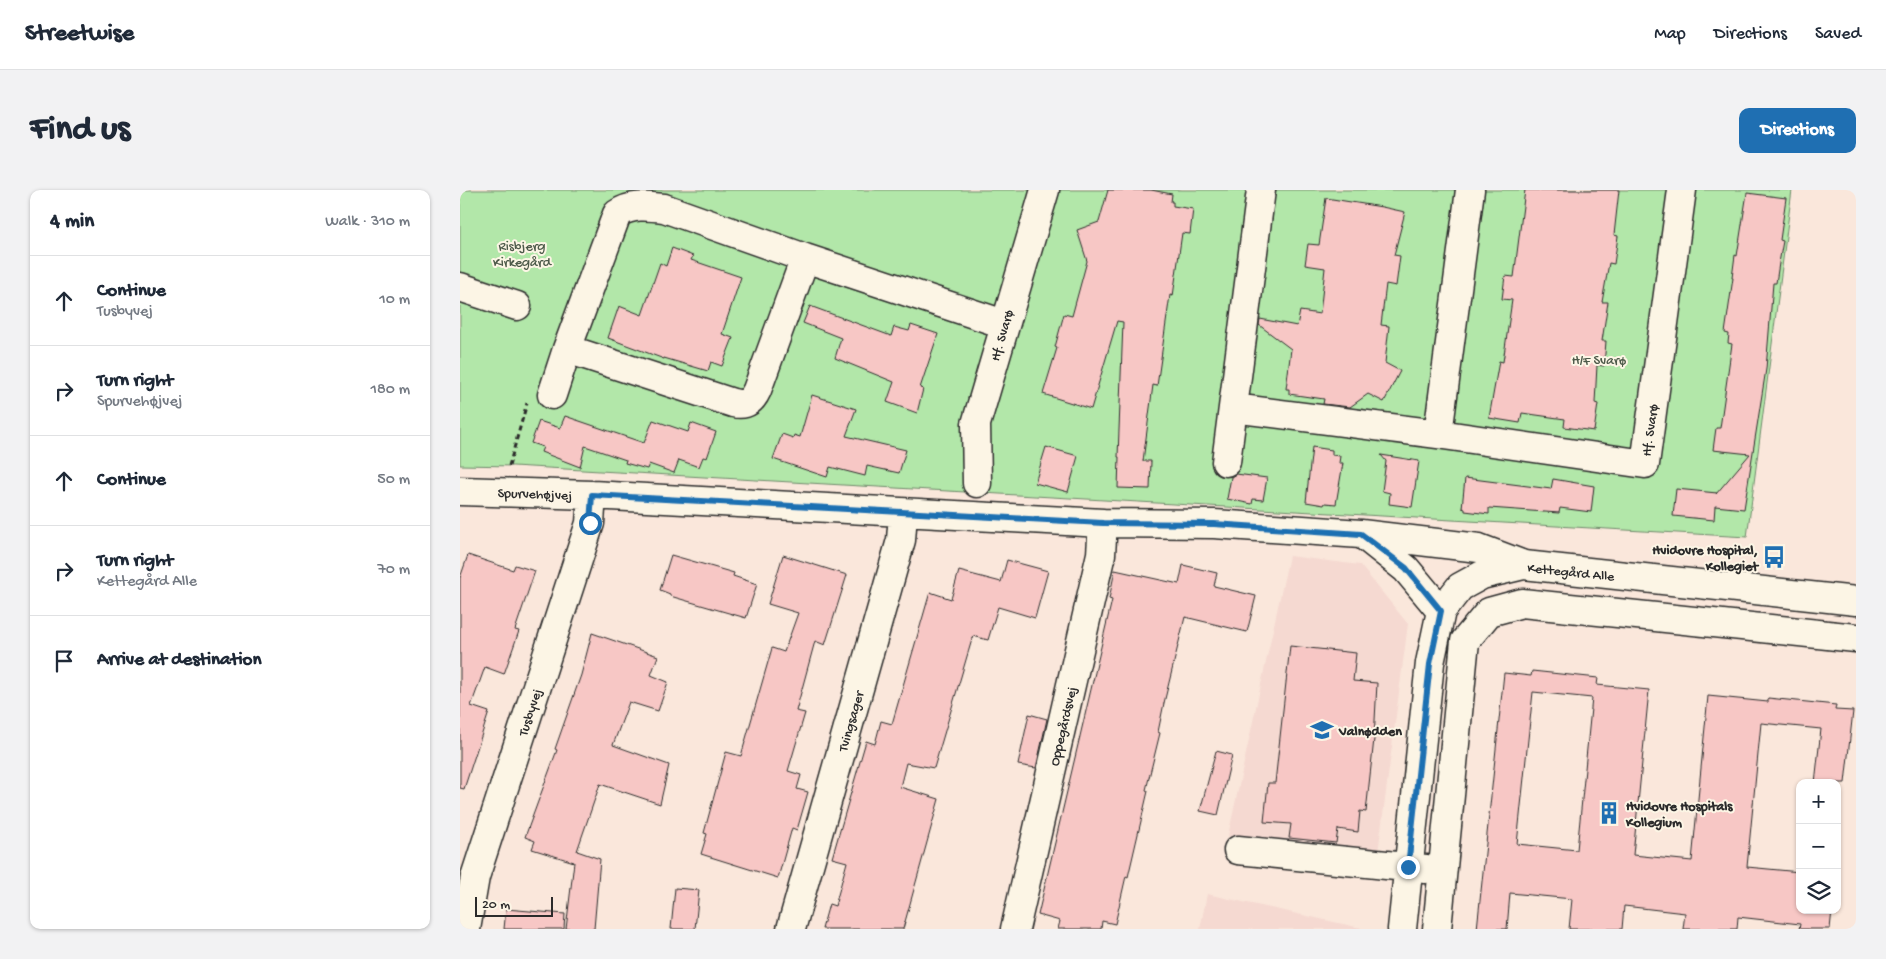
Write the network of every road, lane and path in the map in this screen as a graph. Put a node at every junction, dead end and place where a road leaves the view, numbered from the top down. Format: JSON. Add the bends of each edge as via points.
{"nodes":[{"id":1,"x":1045,"y":190,"type":"edge"},
{"id":2,"x":1261,"y":190,"type":"edge"},
{"id":3,"x":1470,"y":190,"type":"edge"},
{"id":4,"x":1682,"y":190,"type":"edge"},
{"id":5,"x":805,"y":258,"type":"junction"},
{"id":6,"x":460,"y":286,"type":"edge"},
{"id":7,"x":517,"y":306,"type":"dead end"},
{"id":8,"x":1004,"y":324,"type":"junction"},
{"id":9,"x":567,"y":349,"type":"junction"},
{"id":10,"x":552,"y":395,"type":"joint"},
{"id":11,"x":1233,"y":408,"type":"junction"},
{"id":12,"x":1438,"y":434,"type":"junction"},
{"id":13,"x":1226,"y":462,"type":"dead end"},
{"id":14,"x":977,"y":483,"type":"dead end"},
{"id":15,"x":460,"y":491,"type":"edge"},
{"id":16,"x":502,"y":492,"type":"junction"},
{"id":17,"x":592,"y":495,"type":"junction"},
{"id":18,"x":903,"y":513,"type":"junction"},
{"id":19,"x":1103,"y":523,"type":"junction"},
{"id":20,"x":1361,"y":534,"type":"junction"},
{"id":21,"x":1524,"y":565,"type":"junction"},
{"id":22,"x":1856,"y":602,"type":"edge"},
{"id":23,"x":1441,"y":611,"type":"junction"},
{"id":24,"x":1856,"y":638,"type":"edge"},
{"id":25,"x":1238,"y":850,"type":"dead end"},
{"id":26,"x":1408,"y":867,"type":"junction"},
{"id":27,"x":1442,"y":870,"type":"junction"},
{"id":28,"x":466,"y":929,"type":"edge"},
{"id":29,"x":791,"y":929,"type":"edge"},
{"id":30,"x":1015,"y":929,"type":"edge"},
{"id":31,"x":1402,"y":929,"type":"edge"},
{"id":32,"x":1437,"y":929,"type":"edge"}],
"edges":[{"from":1,"to":8,"type":"street","name":"Hf. Svarø"},
{"from":2,"to":11,"type":"street"},
{"from":3,"to":12,"type":"street"},
{"from":4,"to":12,"type":"street","name":"Hf. Svarø","via":[[1644,464]]},
{"from":5,"to":8,"type":"street"},
{"from":5,"to":9,"type":"street","via":[[664,208],[624,209],[617,214]]},
{"from":5,"to":9,"type":"street","via":[[757,390],[753,399],[745,404],[733,403]]},
{"from":6,"to":7,"type":"street"},
{"from":8,"to":14,"type":"street","name":"Hf. Svarø","via":[[976,424]]},
{"from":9,"to":10,"type":"street"},
{"from":10,"to":16,"type":"path","via":[[528,399]]},
{"from":11,"to":12,"type":"street","name":"Hf. Svarø"},
{"from":11,"to":13,"type":"street"},
{"from":15,"to":16,"type":"street","name":"Spurvehøjvej"},
{"from":16,"to":17,"type":"street","name":"Spurvehøjvej"},
{"from":17,"to":18,"type":"street","name":"Spurvehøjvej"},
{"from":17,"to":28,"type":"street","name":"Tusbyvej","via":[[590,523],[475,877]]},
{"from":18,"to":19,"type":"street","name":"Spurvehøjvej"},
{"from":18,"to":29,"type":"street","name":"Tvingsager","via":[[901,540]]},
{"from":19,"to":20,"type":"street","name":"Spurvehøjvej","via":[[1214,524]]},
{"from":19,"to":30,"type":"street","name":"Oppegårdsvej","via":[[1101,554]]},
{"from":20,"to":21,"type":"street","name":"Spurvehøjvej","via":[[1479,548]]},
{"from":20,"to":23,"type":"street","via":[[1406,568]]},
{"from":21,"to":22,"type":"street","name":"Kettegård Alle"},
{"from":21,"to":23,"type":"street","name":"Kettegård Alle","via":[[1482,575],[1460,587]]},
{"from":23,"to":26,"type":"street","name":"Kettegård Alle","via":[[1430,664]]},
{"from":24,"to":27,"type":"street","via":[[1522,603],[1489,612],[1465,641]]},
{"from":25,"to":26,"type":"street"},
{"from":26,"to":27,"type":"street"},
{"from":26,"to":31,"type":"street","name":"Kettegård Alle"},
{"from":27,"to":32,"type":"street"}]}
